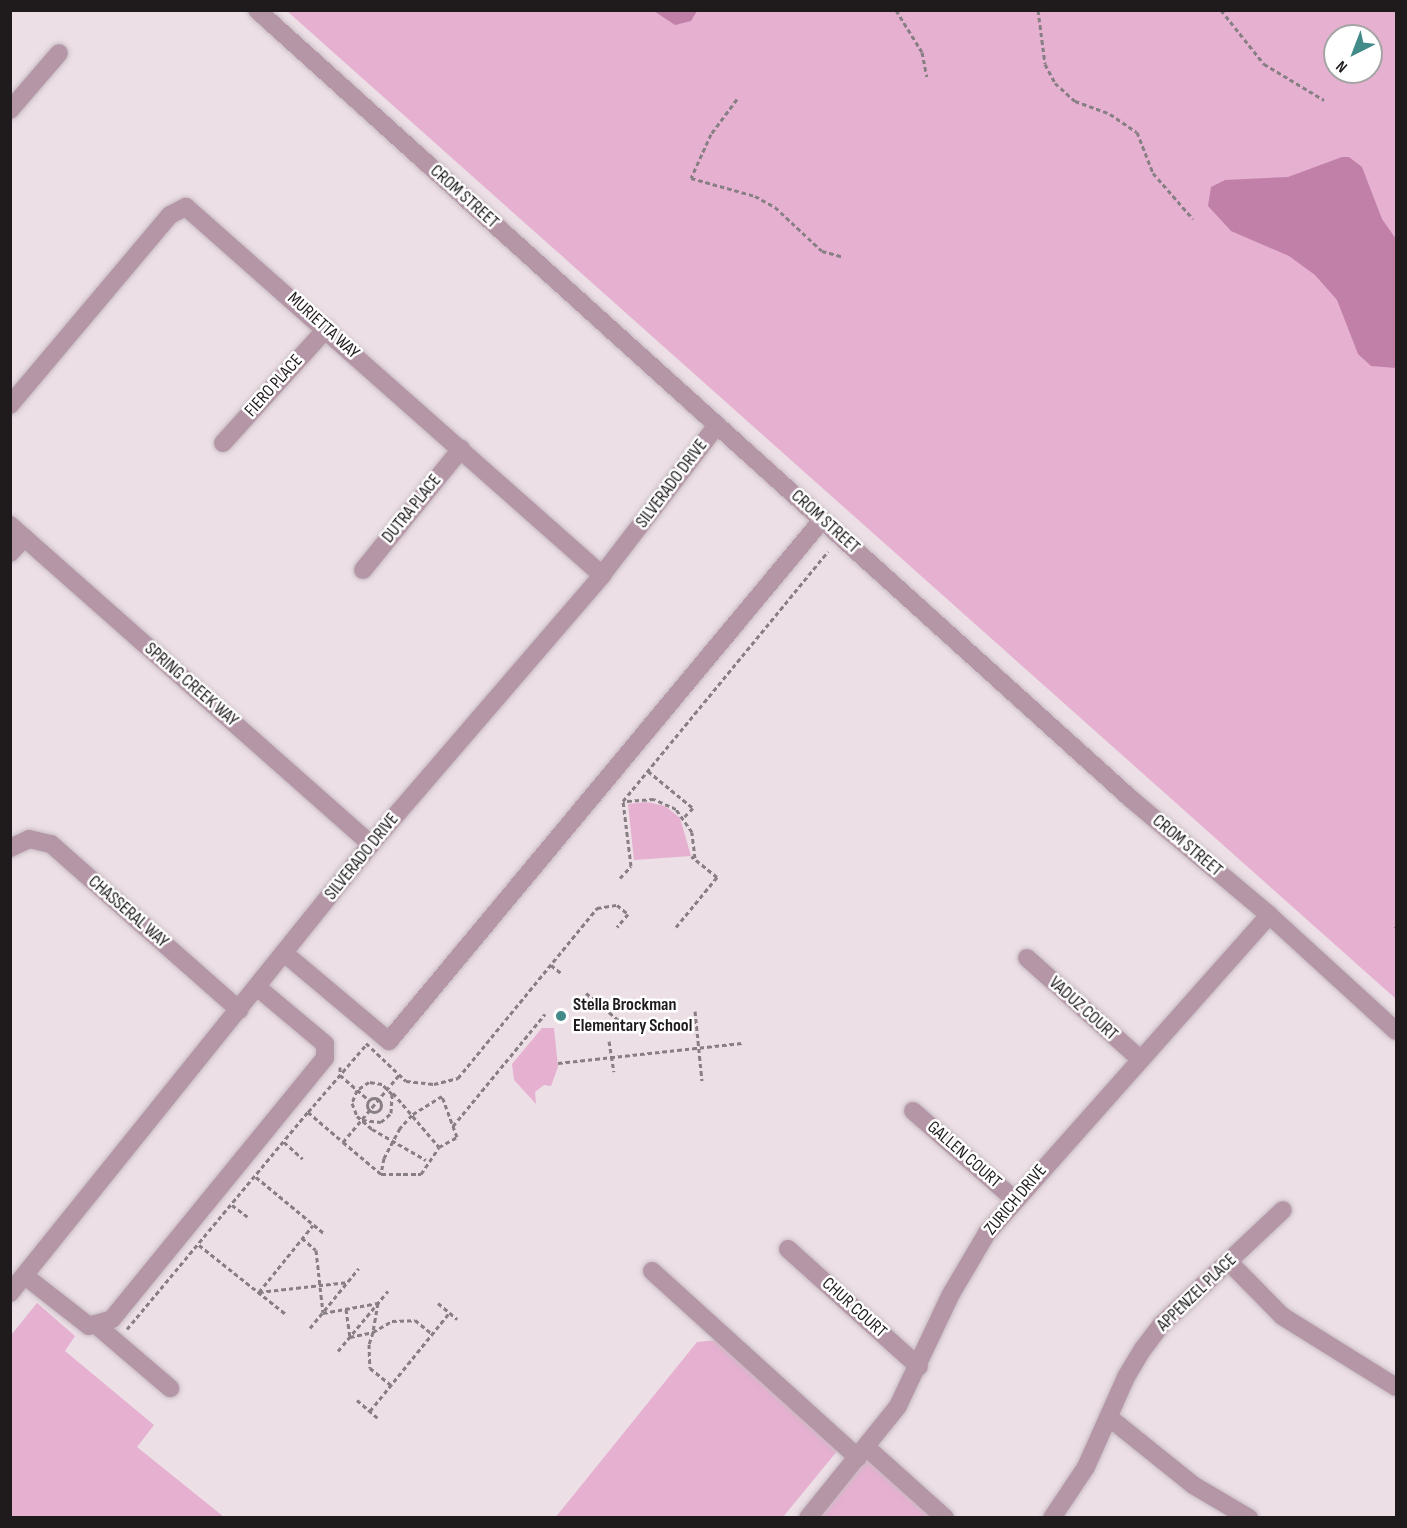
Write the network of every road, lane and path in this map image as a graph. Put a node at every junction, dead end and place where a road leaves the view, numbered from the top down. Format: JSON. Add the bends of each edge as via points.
{"nodes":[{"id":1,"x":256,"y":10,"type":"edge"},
{"id":2,"x":896,"y":10,"type":"edge"},
{"id":3,"x":1038,"y":10,"type":"edge"},
{"id":4,"x":1221,"y":10,"type":"edge"},
{"id":5,"x":59,"y":53,"type":"dead end"},
{"id":6,"x":927,"y":77,"type":"dead end"},
{"id":7,"x":737,"y":99,"type":"dead end"},
{"id":8,"x":1324,"y":100,"type":"dead end"},
{"id":9,"x":10,"y":110,"type":"edge"},
{"id":10,"x":1193,"y":219,"type":"dead end"},
{"id":11,"x":841,"y":256,"type":"dead end"},
{"id":12,"x":326,"y":329,"type":"junction"},
{"id":13,"x":10,"y":405,"type":"edge"},
{"id":14,"x":717,"y":425,"type":"junction"},
{"id":15,"x":223,"y":443,"type":"dead end"},
{"id":16,"x":461,"y":449,"type":"junction"},
{"id":17,"x":822,"y":520,"type":"junction"},
{"id":18,"x":10,"y":525,"type":"edge"},
{"id":19,"x":24,"y":537,"type":"junction"},
{"id":20,"x":828,"y":551,"type":"dead end"},
{"id":21,"x":10,"y":553,"type":"edge"},
{"id":22,"x":363,"y":570,"type":"dead end"},
{"id":23,"x":602,"y":575,"type":"junction"},
{"id":24,"x":648,"y":771,"type":"junction"},
{"id":25,"x":623,"y":801,"type":"junction"},
{"id":26,"x":684,"y":817,"type":"junction"},
{"id":27,"x":371,"y":844,"type":"junction"},
{"id":28,"x":10,"y":848,"type":"edge"},
{"id":29,"x":620,"y":878,"type":"dead end"},
{"id":30,"x":1269,"y":915,"type":"junction"},
{"id":31,"x":617,"y":927,"type":"dead end"},
{"id":32,"x":676,"y":927,"type":"dead end"},
{"id":33,"x":284,"y":953,"type":"junction"},
{"id":34,"x":1027,"y":958,"type":"dead end"},
{"id":35,"x":550,"y":965,"type":"junction"},
{"id":36,"x":561,"y":973,"type":"dead end"},
{"id":37,"x":257,"y":987,"type":"junction"},
{"id":38,"x":586,"y":993,"type":"dead end"},
{"id":39,"x":239,"y":1010,"type":"junction"},
{"id":40,"x":694,"y":1011,"type":"dead end"},
{"id":41,"x":545,"y":1014,"type":"dead end"},
{"id":42,"x":628,"y":1028,"type":"junction"},
{"id":43,"x":639,"y":1028,"type":"dead end"},
{"id":44,"x":618,"y":1030,"type":"dead end"},
{"id":45,"x":1396,"y":1031,"type":"edge"},
{"id":46,"x":368,"y":1036,"type":"dead end"},
{"id":47,"x":609,"y":1041,"type":"dead end"},
{"id":48,"x":742,"y":1043,"type":"dead end"},
{"id":49,"x":365,"y":1046,"type":"junction"},
{"id":50,"x":698,"y":1047,"type":"junction"},
{"id":51,"x":612,"y":1057,"type":"junction"},
{"id":52,"x":1140,"y":1059,"type":"junction"},
{"id":53,"x":558,"y":1063,"type":"dead end"},
{"id":54,"x":614,"y":1072,"type":"dead end"},
{"id":55,"x":399,"y":1075,"type":"junction"},
{"id":56,"x":340,"y":1076,"type":"junction"},
{"id":57,"x":702,"y":1081,"type":"dead end"},
{"id":58,"x":388,"y":1089,"type":"junction"},
{"id":59,"x":357,"y":1090,"type":"junction"},
{"id":60,"x":369,"y":1100,"type":"junction"},
{"id":61,"x":379,"y":1100,"type":"junction"},
{"id":62,"x":370,"y":1110,"type":"junction"},
{"id":63,"x":913,"y":1111,"type":"dead end"},
{"id":64,"x":412,"y":1115,"type":"junction"},
{"id":65,"x":362,"y":1120,"type":"junction"},
{"id":66,"x":453,"y":1126,"type":"junction"},
{"id":67,"x":392,"y":1140,"type":"junction"},
{"id":68,"x":284,"y":1142,"type":"dead end"},
{"id":69,"x":344,"y":1142,"type":"junction"},
{"id":70,"x":439,"y":1146,"type":"junction"},
{"id":71,"x":303,"y":1158,"type":"dead end"},
{"id":72,"x":427,"y":1160,"type":"junction"},
{"id":73,"x":381,"y":1174,"type":"junction"},
{"id":74,"x":255,"y":1177,"type":"dead end"},
{"id":75,"x":1014,"y":1199,"type":"junction"},
{"id":76,"x":232,"y":1204,"type":"dead end"},
{"id":77,"x":1283,"y":1210,"type":"dead end"},
{"id":78,"x":249,"y":1218,"type":"dead end"},
{"id":79,"x":313,"y":1225,"type":"junction"},
{"id":80,"x":325,"y":1234,"type":"dead end"},
{"id":81,"x":302,"y":1238,"type":"junction"},
{"id":82,"x":199,"y":1245,"type":"dead end"},
{"id":83,"x":788,"y":1249,"type":"dead end"},
{"id":84,"x":1230,"y":1263,"type":"junction"},
{"id":85,"x":359,"y":1268,"type":"dead end"},
{"id":86,"x":652,"y":1270,"type":"dead end"},
{"id":87,"x":25,"y":1276,"type":"junction"},
{"id":88,"x":348,"y":1282,"type":"junction"},
{"id":89,"x":319,"y":1285,"type":"junction"},
{"id":90,"x":388,"y":1291,"type":"dead end"},
{"id":91,"x":259,"y":1292,"type":"junction"},
{"id":92,"x":10,"y":1293,"type":"edge"},
{"id":93,"x":378,"y":1303,"type":"junction"},
{"id":94,"x":438,"y":1304,"type":"dead end"},
{"id":95,"x":346,"y":1309,"type":"junction"},
{"id":96,"x":322,"y":1313,"type":"junction"},
{"id":97,"x":449,"y":1313,"type":"junction"},
{"id":98,"x":287,"y":1315,"type":"dead end"},
{"id":99,"x":457,"y":1319,"type":"dead end"},
{"id":100,"x":95,"y":1324,"type":"junction"},
{"id":101,"x":310,"y":1328,"type":"dead end"},
{"id":102,"x":373,"y":1332,"type":"junction"},
{"id":103,"x":432,"y":1334,"type":"junction"},
{"id":104,"x":350,"y":1337,"type":"junction"},
{"id":105,"x":338,"y":1351,"type":"dead end"},
{"id":106,"x":919,"y":1367,"type":"junction"},
{"id":107,"x":391,"y":1385,"type":"junction"},
{"id":108,"x":1396,"y":1387,"type":"edge"},
{"id":109,"x":170,"y":1388,"type":"dead end"},
{"id":110,"x":357,"y":1400,"type":"dead end"},
{"id":111,"x":370,"y":1411,"type":"junction"},
{"id":112,"x":378,"y":1418,"type":"dead end"},
{"id":113,"x":1111,"y":1419,"type":"junction"},
{"id":114,"x":862,"y":1453,"type":"junction"},
{"id":115,"x":808,"y":1518,"type":"edge"},
{"id":116,"x":945,"y":1518,"type":"edge"},
{"id":117,"x":1052,"y":1518,"type":"edge"},
{"id":118,"x":1249,"y":1518,"type":"edge"}],
"edges":[{"from":1,"to":14,"type":"street","name":"CROM STREET"},
{"from":2,"to":6,"type":"path","via":[[922,52]]},
{"from":3,"to":10,"type":"path","via":[[1046,64],[1054,83],[1075,100],[1110,114],[1137,132],[1154,173]]},
{"from":4,"to":8,"type":"path","via":[[1264,64]]},
{"from":5,"to":9,"type":"street"},
{"from":7,"to":11,"type":"path","via":[[711,134],[691,178],[755,196],[774,207],[822,251]]},
{"from":12,"to":13,"type":"street","name":"MURIETTA WAY","via":[[186,207],[170,215]]},
{"from":12,"to":15,"type":"street","name":"FIERO PLACE"},
{"from":12,"to":16,"type":"street","name":"MURIETTA WAY"},
{"from":14,"to":17,"type":"street","name":"CROM STREET"},
{"from":14,"to":23,"type":"street","name":"SILVERADO DRIVE"},
{"from":16,"to":22,"type":"street","name":"DUTRA PLACE"},
{"from":16,"to":23,"type":"street","name":"MURIETTA WAY"},
{"from":17,"to":30,"type":"street","name":"CROM STREET","via":[[1131,799]]},
{"from":17,"to":33,"type":"street","via":[[389,1041]]},
{"from":18,"to":19,"type":"street","name":"SPRING CREEK WAY"},
{"from":19,"to":21,"type":"street"},
{"from":19,"to":27,"type":"street","name":"SPRING CREEK WAY"},
{"from":20,"to":24,"type":"path"},
{"from":23,"to":27,"type":"street","name":"SILVERADO DRIVE"},
{"from":24,"to":25,"type":"path"},
{"from":24,"to":26,"type":"path","via":[[693,808]]},
{"from":25,"to":26,"type":"path","via":[[664,801]]},
{"from":25,"to":29,"type":"path","via":[[631,867]]},
{"from":26,"to":32,"type":"path","via":[[692,832],[693,857],[717,877]]},
{"from":27,"to":33,"type":"street","name":"SILVERADO DRIVE"},
{"from":28,"to":39,"type":"street","name":"CHASSERAL WAY","via":[[29,839],[51,844]]},
{"from":30,"to":45,"type":"street","name":"CROM STREET"},
{"from":30,"to":52,"type":"street","name":"ZURICH DRIVE"},
{"from":31,"to":35,"type":"path","via":[[628,914],[617,905],[604,904]]},
{"from":33,"to":37,"type":"street","name":"SILVERADO DRIVE"},
{"from":34,"to":52,"type":"street","name":"VADUZ COURT"},
{"from":35,"to":36,"type":"path"},
{"from":35,"to":55,"type":"path","via":[[458,1078],[434,1084],[406,1081]]},
{"from":37,"to":39,"type":"street","name":"SILVERADO DRIVE"},
{"from":37,"to":100,"type":"street","via":[[325,1044],[325,1059],[112,1319]]},
{"from":38,"to":42,"type":"path"},
{"from":39,"to":87,"type":"street","name":"SILVERADO DRIVE"},
{"from":40,"to":50,"type":"path"},
{"from":41,"to":66,"type":"path"},
{"from":42,"to":43,"type":"path"},
{"from":42,"to":44,"type":"path"},
{"from":46,"to":49,"type":"path"},
{"from":47,"to":51,"type":"path"},
{"from":48,"to":50,"type":"path"},
{"from":49,"to":55,"type":"path"},
{"from":49,"to":56,"type":"path"},
{"from":50,"to":51,"type":"path"},
{"from":50,"to":57,"type":"path"},
{"from":51,"to":53,"type":"path"},
{"from":51,"to":54,"type":"path"},
{"from":52,"to":75,"type":"street","name":"ZURICH DRIVE"},
{"from":55,"to":58,"type":"path"},
{"from":56,"to":59,"type":"path"},
{"from":56,"to":69,"type":"path","via":[[308,1112]]},
{"from":58,"to":59,"type":"path","via":[[376,1082]]},
{"from":58,"to":61,"type":"path"},
{"from":58,"to":64,"type":"path"},
{"from":58,"to":65,"type":"path","via":[[393,1107],[387,1118],[375,1123]]},
{"from":59,"to":60,"type":"path"},
{"from":59,"to":65,"type":"path","via":[[352,1103]]},
{"from":60,"to":61,"type":"path"},
{"from":60,"to":62,"type":"path"},
{"from":61,"to":62,"type":"path"},
{"from":61,"to":62,"type":"path","via":[[381,1108]]},
{"from":62,"to":65,"type":"path"},
{"from":63,"to":75,"type":"street","name":"GALLEN COURT"},
{"from":64,"to":66,"type":"path","via":[[442,1096]]},
{"from":64,"to":67,"type":"path"},
{"from":64,"to":70,"type":"path"},
{"from":65,"to":67,"type":"path"},
{"from":65,"to":69,"type":"path"},
{"from":66,"to":70,"type":"path","via":[[457,1137]]},
{"from":67,"to":72,"type":"path"},
{"from":67,"to":73,"type":"path"},
{"from":68,"to":71,"type":"path"},
{"from":69,"to":73,"type":"path"},
{"from":70,"to":72,"type":"path"},
{"from":72,"to":73,"type":"path","via":[[421,1174]]},
{"from":74,"to":79,"type":"path"},
{"from":75,"to":106,"type":"street","name":"ZURICH DRIVE","via":[[987,1233],[951,1294]]},
{"from":76,"to":78,"type":"path"},
{"from":77,"to":84,"type":"street","name":"APPENZEL PLACE"},
{"from":79,"to":80,"type":"path"},
{"from":79,"to":81,"type":"path"},
{"from":81,"to":89,"type":"path","via":[[316,1250]]},
{"from":81,"to":91,"type":"path"},
{"from":82,"to":91,"type":"path"},
{"from":83,"to":106,"type":"street","name":"CHUR COURT"},
{"from":84,"to":108,"type":"street","via":[[1282,1316]]},
{"from":84,"to":113,"type":"street","name":"APPENZEL PLACE","via":[[1162,1324],[1126,1377]]},
{"from":85,"to":88,"type":"path"},
{"from":86,"to":114,"type":"street"},
{"from":87,"to":92,"type":"street","name":"SILVERADO DRIVE"},
{"from":87,"to":100,"type":"street","via":[[89,1326]]},
{"from":88,"to":89,"type":"path"},
{"from":88,"to":96,"type":"path"},
{"from":89,"to":91,"type":"path"},
{"from":89,"to":96,"type":"path"},
{"from":90,"to":93,"type":"path"},
{"from":91,"to":98,"type":"path"},
{"from":93,"to":95,"type":"path"},
{"from":93,"to":102,"type":"path"},
{"from":93,"to":104,"type":"path"},
{"from":94,"to":97,"type":"path"},
{"from":95,"to":96,"type":"path"},
{"from":95,"to":104,"type":"path"},
{"from":96,"to":101,"type":"path"},
{"from":97,"to":99,"type":"path"},
{"from":97,"to":103,"type":"path"},
{"from":100,"to":109,"type":"street"},
{"from":102,"to":103,"type":"path","via":[[392,1322],[415,1320]]},
{"from":102,"to":104,"type":"path"},
{"from":102,"to":107,"type":"path","via":[[370,1368]]},
{"from":103,"to":107,"type":"path"},
{"from":104,"to":105,"type":"path"},
{"from":106,"to":114,"type":"street","name":"ZURICH DRIVE","via":[[898,1406]]},
{"from":107,"to":111,"type":"path"},
{"from":110,"to":111,"type":"path"},
{"from":111,"to":112,"type":"path"},
{"from":113,"to":117,"type":"street","name":"APPENZEL PLACE","via":[[1086,1467]]},
{"from":113,"to":118,"type":"street","via":[[1193,1485]]},
{"from":114,"to":115,"type":"street","name":"ZURICH DRIVE"},
{"from":114,"to":116,"type":"street"}]}
